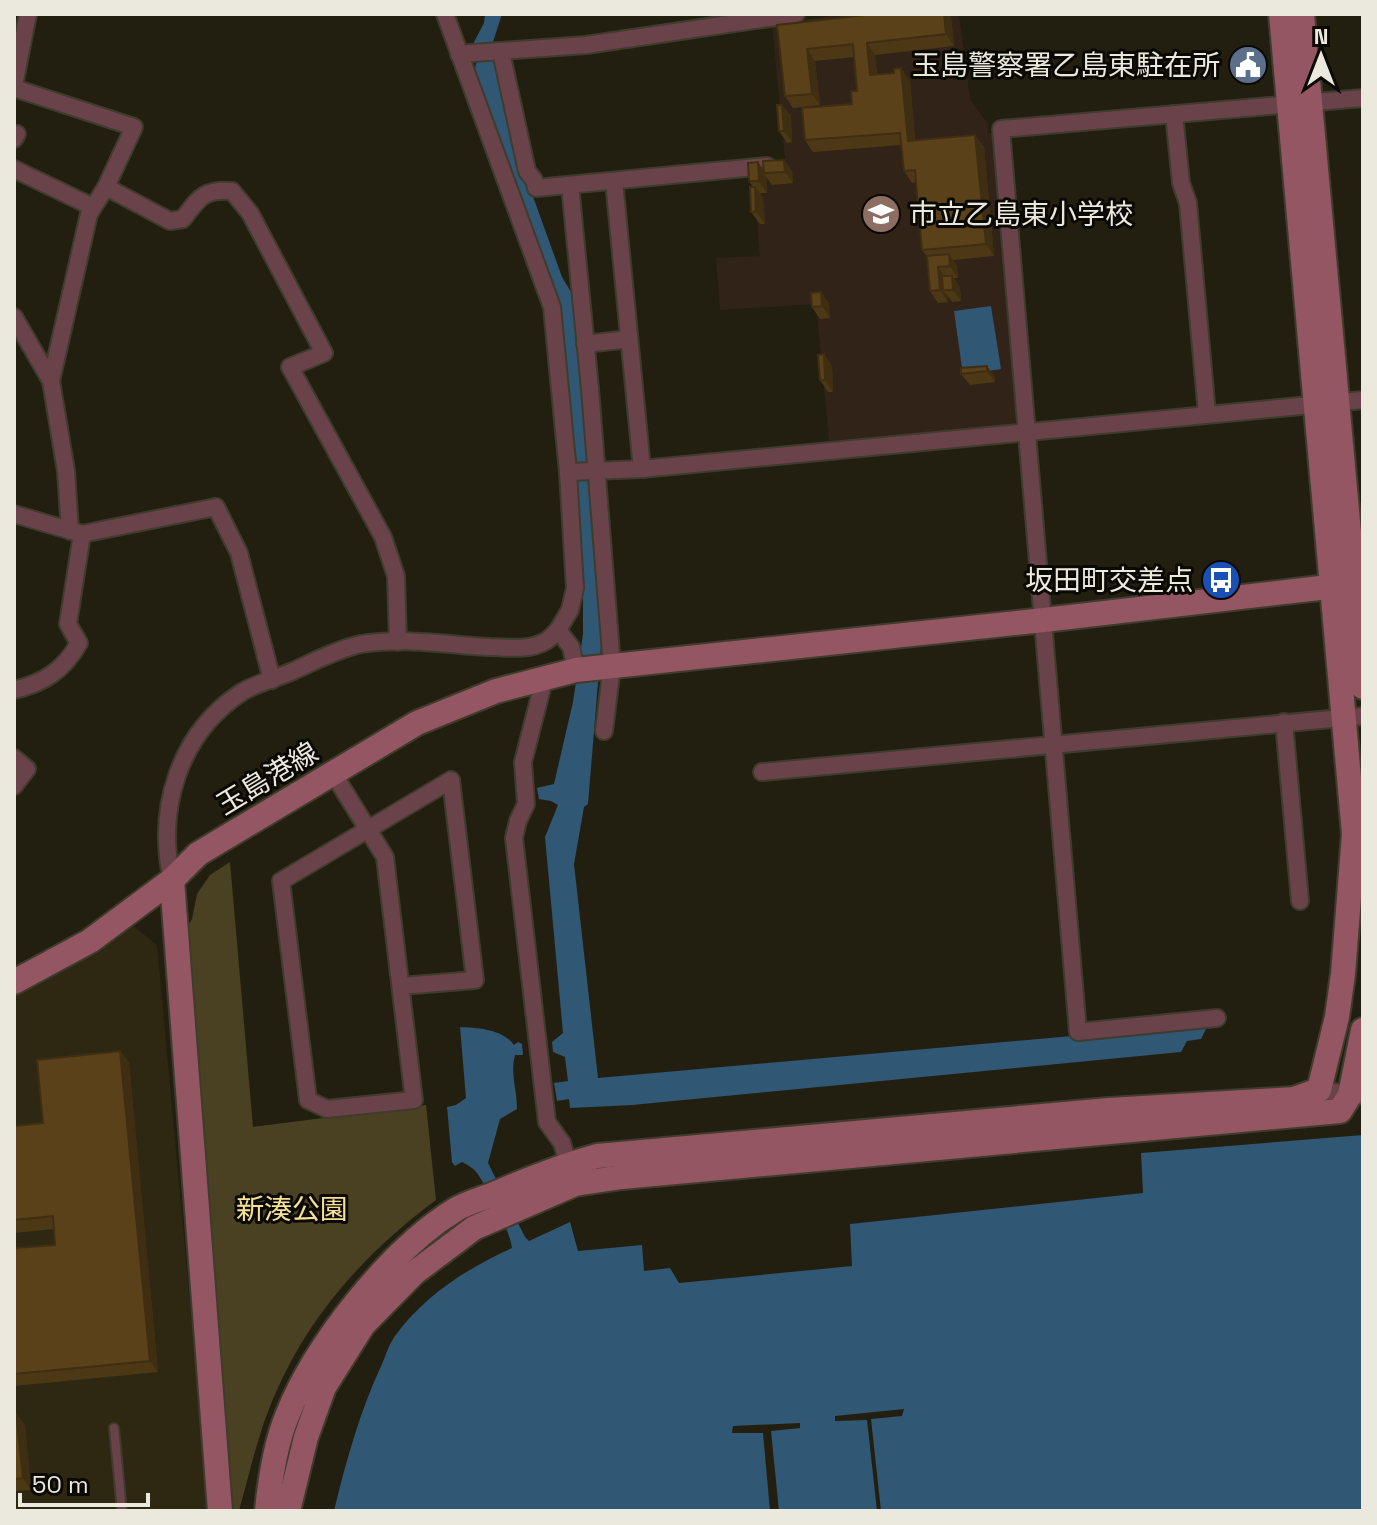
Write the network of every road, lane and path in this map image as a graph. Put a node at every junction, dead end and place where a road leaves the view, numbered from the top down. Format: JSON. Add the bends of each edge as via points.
{"nodes":[{"id":1,"x":28,"y":14,"type":"edge"},
{"id":2,"x":445,"y":14,"type":"edge"},
{"id":3,"x":796,"y":14,"type":"edge"},
{"id":4,"x":1281,"y":14,"type":"edge"},
{"id":5,"x":1302,"y":14,"type":"edge"},
{"id":6,"x":501,"y":52,"type":"junction"},
{"id":7,"x":459,"y":54,"type":"junction"},
{"id":8,"x":14,"y":86,"type":"edge"},
{"id":9,"x":1363,"y":98,"type":"edge"},
{"id":10,"x":1298,"y":104,"type":"junction"},
{"id":11,"x":1174,"y":114,"type":"junction"},
{"id":12,"x":785,"y":165,"type":"edge"},
{"id":13,"x":14,"y":169,"type":"edge"},
{"id":14,"x":614,"y":181,"type":"junction"},
{"id":15,"x":570,"y":185,"type":"junction"},
{"id":16,"x":106,"y":187,"type":"junction"},
{"id":17,"x":536,"y":188,"type":"junction"},
{"id":18,"x":509,"y":190,"type":"junction"},
{"id":19,"x":93,"y":207,"type":"junction"},
{"id":20,"x":14,"y":317,"type":"edge"},
{"id":21,"x":629,"y":339,"type":"junction"},
{"id":22,"x":585,"y":344,"type":"junction"},
{"id":23,"x":51,"y":381,"type":"junction"},
{"id":24,"x":1339,"y":402,"type":"edge"},
{"id":25,"x":1207,"y":414,"type":"junction"},
{"id":26,"x":1027,"y":431,"type":"junction"},
{"id":27,"x":642,"y":469,"type":"junction"},
{"id":28,"x":596,"y":471,"type":"junction"},
{"id":29,"x":568,"y":472,"type":"junction"},
{"id":30,"x":14,"y":514,"type":"edge"},
{"id":31,"x":76,"y":532,"type":"junction"},
{"id":32,"x":1343,"y":585,"type":"junction"},
{"id":33,"x":1044,"y":620,"type":"junction"},
{"id":34,"x":558,"y":630,"type":"junction"},
{"id":35,"x":398,"y":642,"type":"junction"},
{"id":36,"x":612,"y":666,"type":"junction"},
{"id":37,"x":576,"y":670,"type":"junction"},
{"id":38,"x":272,"y":680,"type":"junction"},
{"id":39,"x":544,"y":680,"type":"junction"},
{"id":40,"x":1363,"y":687,"type":"edge"},
{"id":41,"x":14,"y":690,"type":"edge"},
{"id":42,"x":1354,"y":716,"type":"edge"},
{"id":43,"x":1284,"y":722,"type":"junction"},
{"id":44,"x":604,"y":731,"type":"dead end"},
{"id":45,"x":1054,"y":744,"type":"junction"},
{"id":46,"x":14,"y":758,"type":"edge"},
{"id":47,"x":762,"y":772,"type":"dead end"},
{"id":48,"x":333,"y":773,"type":"junction"},
{"id":49,"x":14,"y":786,"type":"edge"},
{"id":50,"x":368,"y":829,"type":"junction"},
{"id":51,"x":172,"y":880,"type":"junction"},
{"id":52,"x":1300,"y":901,"type":"dead end"},
{"id":53,"x":16,"y":976,"type":"edge"},
{"id":54,"x":401,"y":986,"type":"junction"},
{"id":55,"x":1217,"y":1018,"type":"dead end"},
{"id":56,"x":1363,"y":1030,"type":"edge"},
{"id":57,"x":1319,"y":1090,"type":"junction"},
{"id":58,"x":1354,"y":1103,"type":"edge"},
{"id":59,"x":572,"y":1174,"type":"junction"},
{"id":60,"x":114,"y":1428,"type":"dead end"},
{"id":61,"x":122,"y":1511,"type":"edge"},
{"id":62,"x":220,"y":1511,"type":"edge"},
{"id":63,"x":267,"y":1511,"type":"edge"},
{"id":64,"x":288,"y":1511,"type":"edge"}],
"edges":[{"from":1,"to":8,"type":"street"},
{"from":2,"to":7,"type":"street"},
{"from":3,"to":6,"type":"street"},
{"from":4,"to":10,"type":"street"},
{"from":5,"to":10,"type":"street"},
{"from":6,"to":7,"type":"street"},
{"from":6,"to":17,"type":"street","via":[[527,171]]},
{"from":7,"to":18,"type":"street"},
{"from":8,"to":16,"type":"street","via":[[134,127]]},
{"from":9,"to":10,"type":"street"},
{"from":10,"to":11,"type":"street"},
{"from":10,"to":24,"type":"street"},
{"from":11,"to":25,"type":"street","via":[[1188,203]]},
{"from":11,"to":26,"type":"street","via":[[1001,129]]},
{"from":12,"to":14,"type":"street"},
{"from":13,"to":19,"type":"street"},
{"from":14,"to":15,"type":"street"},
{"from":14,"to":21,"type":"street"},
{"from":15,"to":17,"type":"street"},
{"from":15,"to":22,"type":"street"},
{"from":16,"to":19,"type":"street"},
{"from":16,"to":35,"type":"street","via":[[170,221],[183,219],[200,196],[216,189],[232,191],[250,213],[324,353],[290,367],[383,537],[396,576]]},
{"from":17,"to":18,"type":"street"},
{"from":18,"to":29,"type":"street","via":[[552,307]]},
{"from":19,"to":23,"type":"street"},
{"from":20,"to":23,"type":"street"},
{"from":21,"to":22,"type":"street"},
{"from":21,"to":27,"type":"street"},
{"from":22,"to":28,"type":"street"},
{"from":23,"to":31,"type":"street"},
{"from":24,"to":25,"type":"street"},
{"from":24,"to":32,"type":"street"},
{"from":25,"to":26,"type":"street"},
{"from":26,"to":27,"type":"street"},
{"from":26,"to":33,"type":"street"},
{"from":27,"to":28,"type":"street"},
{"from":28,"to":29,"type":"street"},
{"from":28,"to":36,"type":"street"},
{"from":29,"to":34,"type":"street","via":[[575,588]]},
{"from":30,"to":31,"type":"street"},
{"from":31,"to":38,"type":"street","via":[[216,507],[239,553]]},
{"from":31,"to":41,"type":"street","via":[[68,624],[79,643],[47,679]]},
{"from":32,"to":33,"type":"street","name":"玉島港線"},
{"from":32,"to":40,"type":"street"},
{"from":32,"to":42,"type":"street"},
{"from":33,"to":36,"type":"street","name":"玉島港線"},
{"from":33,"to":45,"type":"street"},
{"from":34,"to":35,"type":"street","via":[[544,642],[523,648]]},
{"from":34,"to":37,"type":"street","via":[[571,647]]},
{"from":35,"to":38,"type":"street","via":[[362,644]]},
{"from":36,"to":37,"type":"street","name":"玉島港線"},
{"from":36,"to":44,"type":"street"},
{"from":37,"to":39,"type":"street","name":"玉島港線"},
{"from":38,"to":51,"type":"street","via":[[221,708],[187,750],[169,796],[166,857]]},
{"from":39,"to":48,"type":"street","name":"玉島港線","via":[[496,691],[417,723]]},
{"from":39,"to":59,"type":"street","via":[[523,762],[526,804],[514,838],[547,1122],[562,1143]]},
{"from":42,"to":43,"type":"street"},
{"from":42,"to":57,"type":"street","via":[[1348,936],[1337,1017]]},
{"from":43,"to":45,"type":"street"},
{"from":43,"to":52,"type":"street"},
{"from":45,"to":47,"type":"street"},
{"from":45,"to":55,"type":"street","via":[[1078,1032]]},
{"from":46,"to":49,"type":"street","via":[[27,769]]},
{"from":48,"to":50,"type":"street"},
{"from":48,"to":51,"type":"street","name":"玉島港線","via":[[198,854]]},
{"from":50,"to":54,"type":"street","via":[[385,857]]},
{"from":50,"to":54,"type":"street","via":[[451,780],[475,980]]},
{"from":50,"to":54,"type":"street","via":[[281,881],[308,1100],[327,1109],[414,1100]]},
{"from":51,"to":53,"type":"street","name":"玉島港線","via":[[90,941]]},
{"from":51,"to":62,"type":"street"},
{"from":56,"to":58,"type":"street"},
{"from":57,"to":58,"type":"street"},
{"from":57,"to":59,"type":"street","via":[[1294,1099],[612,1154]]},
{"from":58,"to":59,"type":"street","via":[[622,1177]]},
{"from":59,"to":63,"type":"street","via":[[455,1210],[407,1249],[354,1304],[315,1361],[287,1416]]},
{"from":59,"to":64,"type":"street","via":[[474,1228],[414,1273],[363,1325],[324,1387]]},
{"from":60,"to":61,"type":"lane"}]}
